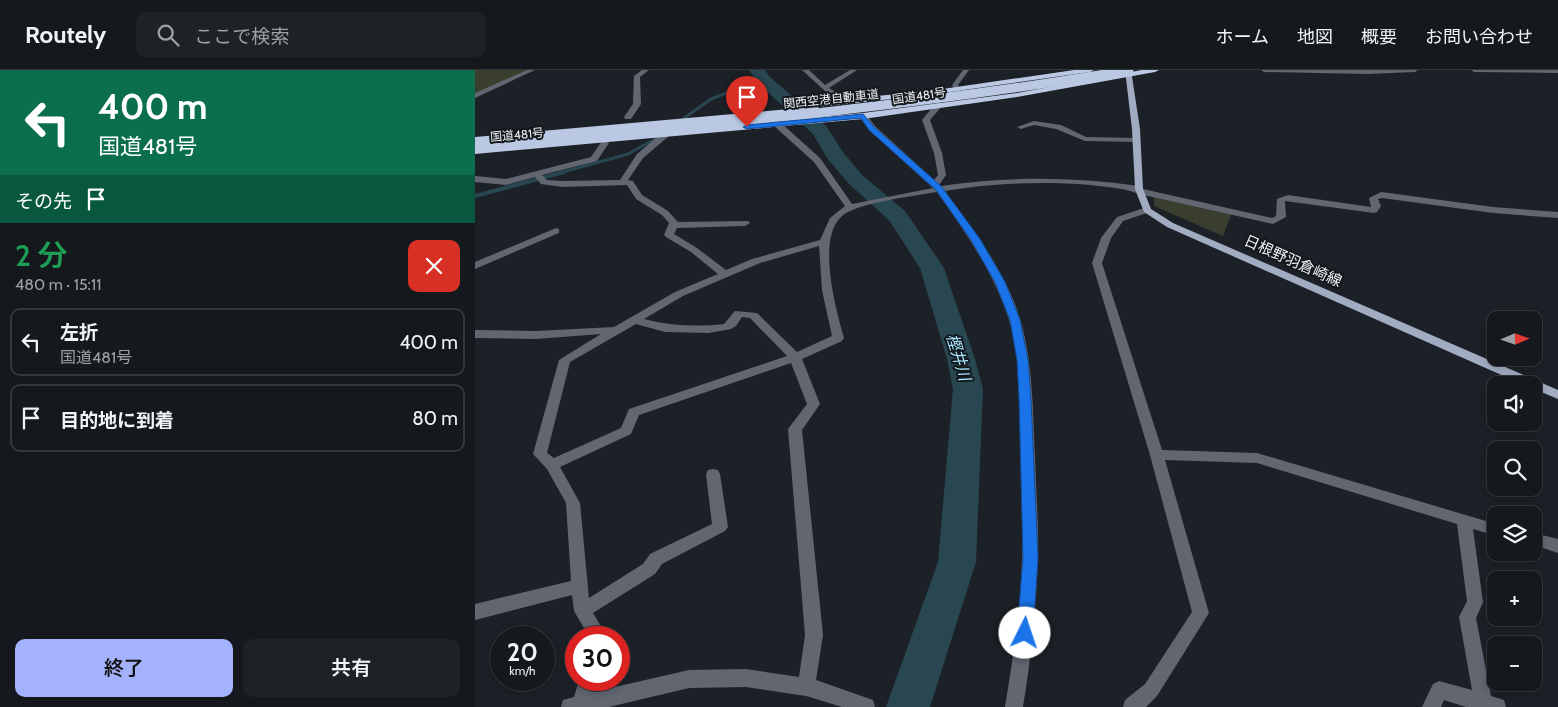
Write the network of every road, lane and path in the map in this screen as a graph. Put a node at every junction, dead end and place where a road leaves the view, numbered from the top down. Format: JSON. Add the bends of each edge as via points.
{"nodes":[{"id":1,"x":532,"y":70,"type":"edge"},
{"id":2,"x":646,"y":70,"type":"edge"},
{"id":3,"x":805,"y":70,"type":"edge"},
{"id":4,"x":854,"y":70,"type":"edge"},
{"id":5,"x":967,"y":70,"type":"edge"},
{"id":6,"x":1090,"y":70,"type":"edge"},
{"id":7,"x":1106,"y":70,"type":"edge"},
{"id":8,"x":1155,"y":70,"type":"edge"},
{"id":9,"x":1265,"y":70,"type":"edge"},
{"id":10,"x":1415,"y":70,"type":"edge"},
{"id":11,"x":1474,"y":70,"type":"edge"},
{"id":12,"x":1558,"y":71,"type":"edge"},
{"id":13,"x":1128,"y":72,"type":"edge"},
{"id":14,"x":825,"y":88,"type":"junction"},
{"id":15,"x":957,"y":90,"type":"junction"},
{"id":16,"x":475,"y":96,"type":"edge"},
{"id":17,"x":849,"y":102,"type":"junction"},
{"id":18,"x":939,"y":105,"type":"junction"},
{"id":19,"x":863,"y":116,"type":"junction"},
{"id":20,"x":628,"y":117,"type":"dead end"},
{"id":21,"x":777,"y":124,"type":"junction"},
{"id":22,"x":1021,"y":127,"type":"dead end"},
{"id":23,"x":666,"y":134,"type":"junction"},
{"id":24,"x":475,"y":135,"type":"edge"},
{"id":25,"x":475,"y":140,"type":"edge"},
{"id":26,"x":1137,"y":140,"type":"junction"},
{"id":27,"x":605,"y":143,"type":"dead end"},
{"id":28,"x":475,"y":146,"type":"edge"},
{"id":29,"x":475,"y":151,"type":"edge"},
{"id":30,"x":537,"y":174,"type":"junction"},
{"id":31,"x":475,"y":179,"type":"edge"},
{"id":32,"x":623,"y":182,"type":"junction"},
{"id":33,"x":937,"y":187,"type":"junction"},
{"id":34,"x":1139,"y":190,"type":"junction"},
{"id":35,"x":851,"y":208,"type":"junction"},
{"id":36,"x":1147,"y":210,"type":"junction"},
{"id":37,"x":1558,"y":215,"type":"edge"},
{"id":38,"x":745,"y":222,"type":"dead end"},
{"id":39,"x":673,"y":225,"type":"junction"},
{"id":40,"x":556,"y":231,"type":"dead end"},
{"id":41,"x":823,"y":242,"type":"junction"},
{"id":42,"x":475,"y":266,"type":"edge"},
{"id":43,"x":725,"y":274,"type":"junction"},
{"id":44,"x":635,"y":320,"type":"junction"},
{"id":45,"x":619,"y":329,"type":"junction"},
{"id":46,"x":475,"y":334,"type":"edge"},
{"id":47,"x":795,"y":357,"type":"junction"},
{"id":48,"x":1558,"y":395,"type":"edge"},
{"id":49,"x":1157,"y":455,"type":"junction"},
{"id":50,"x":552,"y":466,"type":"junction"},
{"id":51,"x":713,"y":474,"type":"dead end"},
{"id":52,"x":1464,"y":522,"type":"junction"},
{"id":53,"x":1487,"y":528,"type":"edge"},
{"id":54,"x":1542,"y":542,"type":"edge"},
{"id":55,"x":1558,"y":546,"type":"edge"},
{"id":56,"x":581,"y":586,"type":"junction"},
{"id":57,"x":582,"y":611,"type":"junction"},
{"id":58,"x":475,"y":612,"type":"edge"},
{"id":59,"x":592,"y":626,"type":"edge"},
{"id":60,"x":807,"y":687,"type":"junction"},
{"id":61,"x":582,"y":691,"type":"edge"},
{"id":62,"x":604,"y":703,"type":"edge"},
{"id":63,"x":1490,"y":704,"type":"edge"},
{"id":64,"x":575,"y":705,"type":"edge"},
{"id":65,"x":866,"y":707,"type":"edge"},
{"id":66,"x":1015,"y":707,"type":"edge"},
{"id":67,"x":1132,"y":707,"type":"edge"},
{"id":68,"x":1431,"y":707,"type":"edge"}],
"edges":[{"from":1,"to":16,"type":"street"},
{"from":2,"to":20,"type":"street","via":[[637,76],[637,104]]},
{"from":3,"to":14,"type":"street"},
{"from":4,"to":14,"type":"street"},
{"from":5,"to":15,"type":"street","via":[[955,85]]},
{"from":6,"to":15,"type":"highway","name":"国道481号"},
{"from":7,"to":25,"type":"highway","name":"関西空港自動車道","bridge":true,"via":[[830,108]]},
{"from":8,"to":13,"type":"highway","name":"国道481号"},
{"from":9,"to":10,"type":"street"},
{"from":11,"to":12,"type":"street"},
{"from":13,"to":18,"type":"highway","name":"国道481号","via":[[1017,95]]},
{"from":13,"to":26,"type":"main road"},
{"from":13,"to":28,"type":"highway","name":"関西空港自動車道","bridge":true,"via":[[873,108]]},
{"from":14,"to":17,"type":"street"},
{"from":15,"to":17,"type":"highway","name":"国道481号"},
{"from":17,"to":24,"type":"highway","name":"国道481号"},
{"from":18,"to":19,"type":"highway","name":"国道481号"},
{"from":18,"to":33,"type":"street","via":[[926,120],[938,152],[942,175]]},
{"from":19,"to":21,"type":"highway","name":"国道481号"},
{"from":19,"to":33,"type":"street"},
{"from":21,"to":23,"type":"highway","name":"国道481号"},
{"from":21,"to":35,"type":"street","via":[[817,160]]},
{"from":22,"to":26,"type":"street","via":[[1034,123],[1058,127],[1085,139]]},
{"from":23,"to":29,"type":"highway","name":"国道481号"},
{"from":23,"to":32,"type":"street","via":[[641,156]]},
{"from":26,"to":34,"type":"main road"},
{"from":27,"to":30,"type":"street","via":[[594,159]]},
{"from":30,"to":31,"type":"street","via":[[506,182]]},
{"from":30,"to":32,"type":"street","via":[[544,182],[562,184]]},
{"from":32,"to":39,"type":"street","via":[[630,183],[639,197],[665,213]]},
{"from":33,"to":34,"type":"street","via":[[1067,180]]},
{"from":33,"to":35,"type":"street"},
{"from":33,"to":66,"type":"street","via":[[975,239],[1000,282],[1015,320],[1022,360],[1031,558]]},
{"from":34,"to":36,"type":"main road"},
{"from":34,"to":37,"type":"street","via":[[1273,221],[1281,217],[1281,199],[1374,210],[1373,198],[1381,195]]},
{"from":35,"to":41,"type":"street","via":[[845,209],[830,223]]},
{"from":36,"to":48,"type":"main road","name":"日根野羽倉崎線","via":[[1170,225]]},
{"from":36,"to":49,"type":"street","via":[[1120,219],[1106,238],[1097,262]]},
{"from":38,"to":39,"type":"street"},
{"from":39,"to":43,"type":"street","via":[[669,235]]},
{"from":40,"to":42,"type":"street"},
{"from":41,"to":43,"type":"street","via":[[756,261]]},
{"from":41,"to":47,"type":"street","via":[[831,312],[839,338]]},
{"from":43,"to":44,"type":"street","via":[[679,294]]},
{"from":44,"to":45,"type":"street"},
{"from":44,"to":47,"type":"street","via":[[665,328],[709,329],[727,327],[739,313],[753,315]]},
{"from":45,"to":46,"type":"street","via":[[536,335]]},
{"from":45,"to":50,"type":"street","via":[[565,360],[540,454]]},
{"from":47,"to":50,"type":"street","via":[[635,412],[626,431]]},
{"from":47,"to":60,"type":"street","via":[[814,404],[795,429],[814,635]]},
{"from":49,"to":52,"type":"street","via":[[1257,458]]},
{"from":49,"to":67,"type":"street","via":[[1201,613],[1151,690]]},
{"from":50,"to":56,"type":"street","via":[[573,502]]},
{"from":51,"to":57,"type":"street","via":[[720,527],[656,560],[649,569]]},
{"from":52,"to":53,"type":"street"},
{"from":52,"to":63,"type":"street","via":[[1475,602],[1467,617]]},
{"from":54,"to":55,"type":"street"},
{"from":56,"to":57,"type":"street"},
{"from":56,"to":58,"type":"street"},
{"from":57,"to":59,"type":"street"},
{"from":60,"to":62,"type":"street","via":[[746,678],[689,679]]},
{"from":60,"to":65,"type":"street"},
{"from":61,"to":64,"type":"street"},
{"from":62,"to":64,"type":"street"},
{"from":63,"to":68,"type":"street","via":[[1439,690]]}]}
